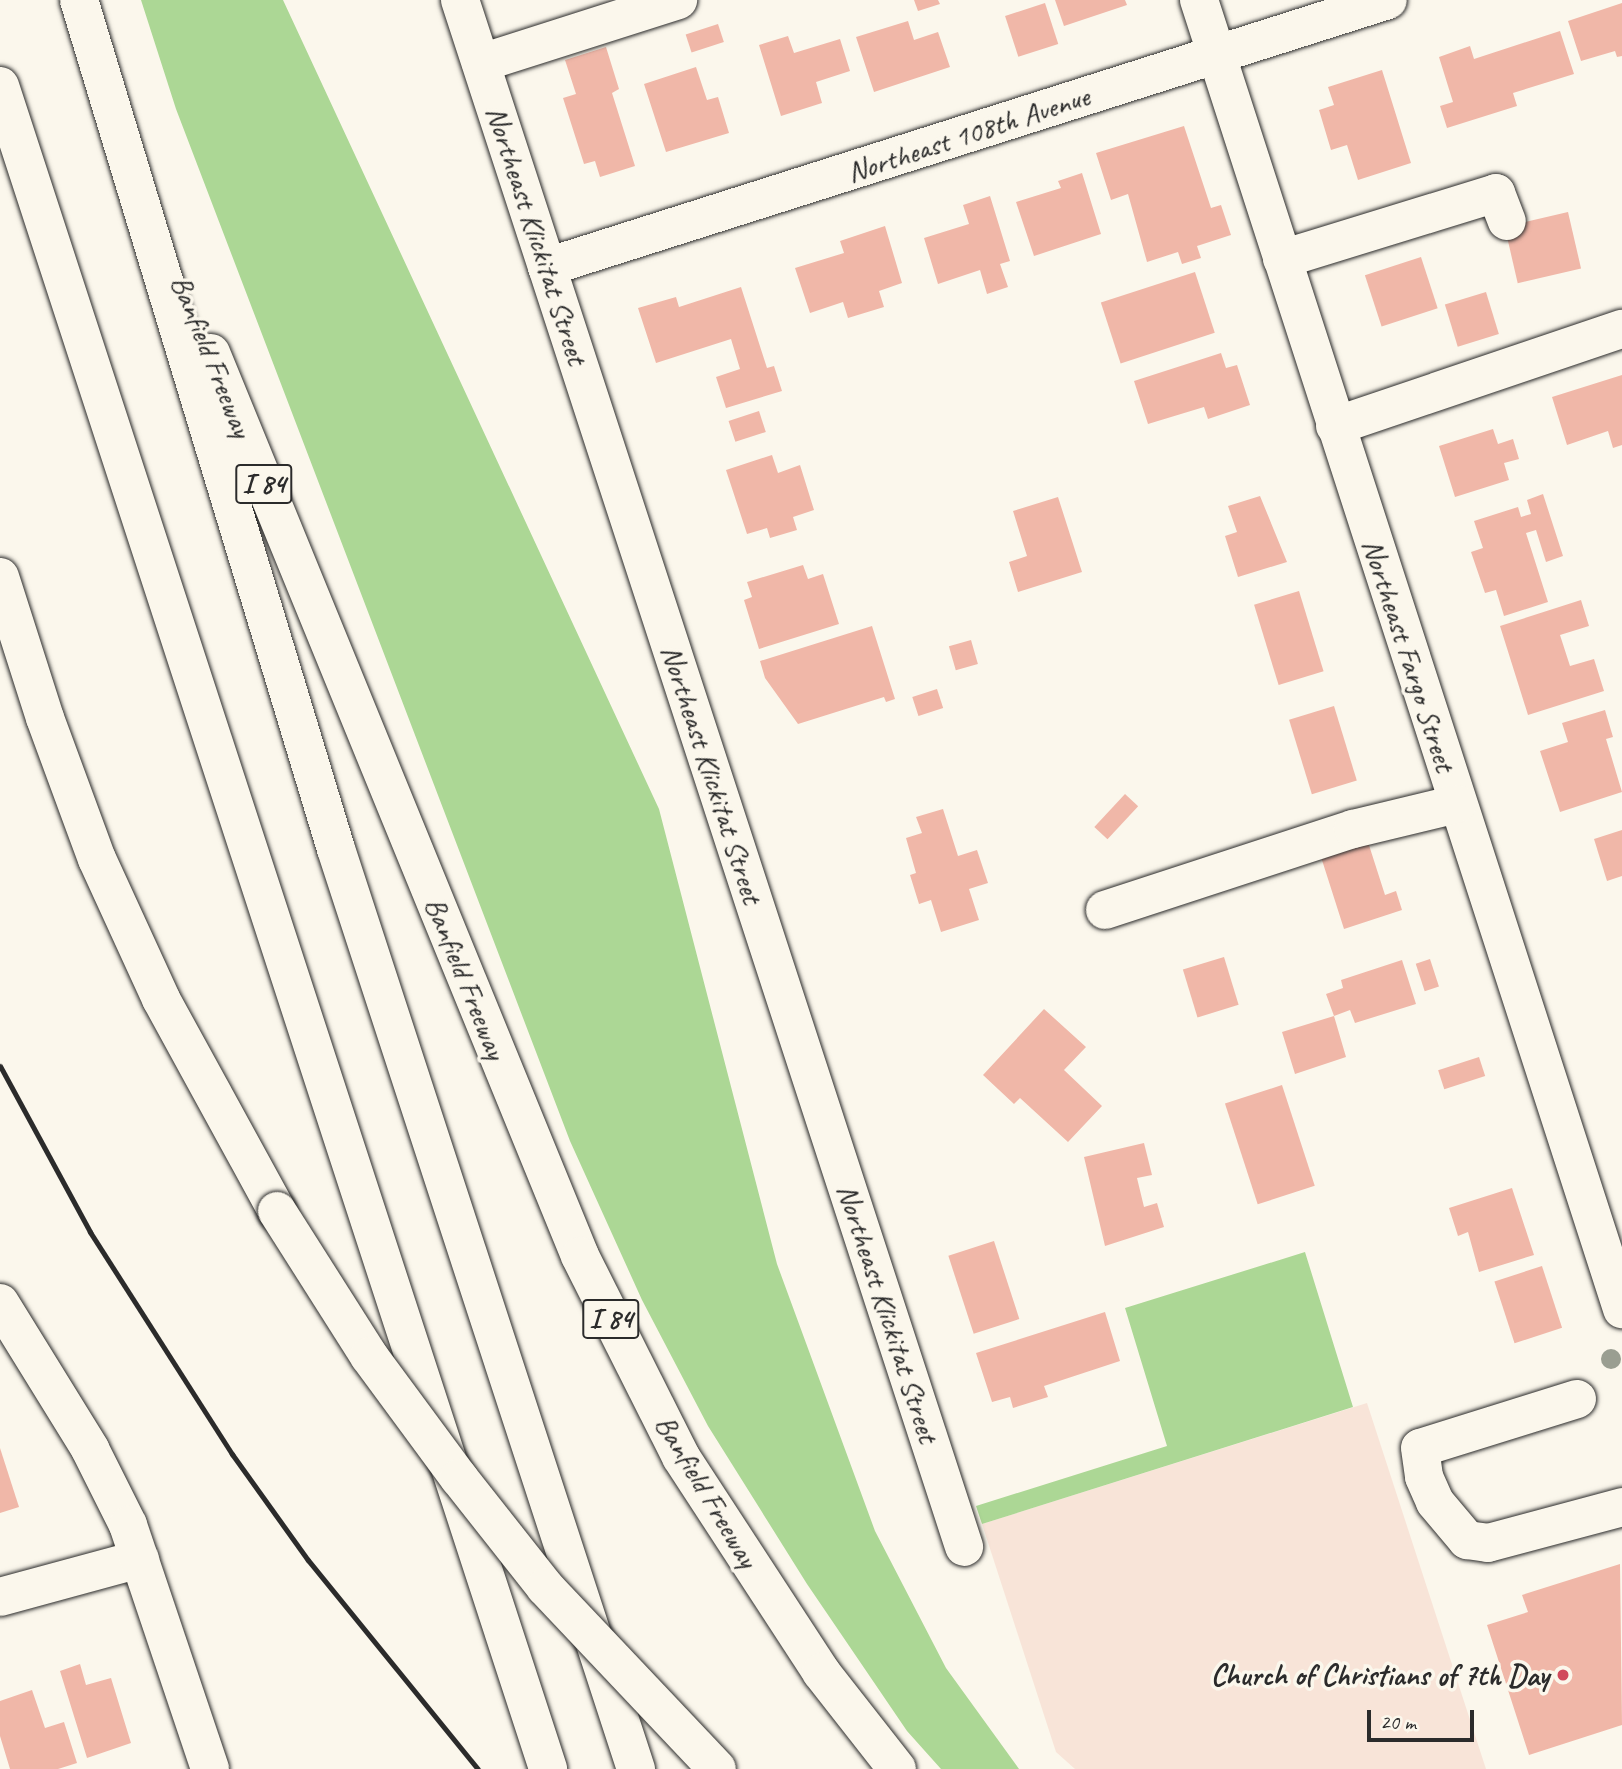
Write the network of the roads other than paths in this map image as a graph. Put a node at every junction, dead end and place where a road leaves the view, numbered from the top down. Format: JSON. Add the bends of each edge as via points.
{"nodes":[{"id":1,"x":79,"y":0,"type":"edge"},
{"id":2,"x":460,"y":0,"type":"edge"},
{"id":3,"x":678,"y":0,"type":"edge"},
{"id":4,"x":1199,"y":0,"type":"edge"},
{"id":5,"x":1388,"y":0,"type":"edge"},
{"id":6,"x":1217,"y":55,"type":"junction"},
{"id":7,"x":481,"y":63,"type":"junction"},
{"id":8,"x":0,"y":86,"type":"edge"},
{"id":9,"x":125,"y":141,"type":"junction"},
{"id":10,"x":1507,"y":221,"type":"dead end"},
{"id":11,"x":1282,"y":260,"type":"junction"},
{"id":12,"x":547,"y":267,"type":"junction"},
{"id":13,"x":1622,"y":329,"type":"edge"},
{"id":14,"x":1335,"y":426,"type":"junction"},
{"id":15,"x":0,"y":577,"type":"edge"},
{"id":16,"x":1457,"y":804,"type":"junction"},
{"id":17,"x":1105,"y":910,"type":"dead end"},
{"id":18,"x":1610,"y":1230,"type":"edge"},
{"id":19,"x":2,"y":1309,"type":"edge"},
{"id":20,"x":1622,"y":1309,"type":"edge"},
{"id":21,"x":1577,"y":1399,"type":"dead end"},
{"id":22,"x":1622,"y":1507,"type":"edge"},
{"id":23,"x":964,"y":1547,"type":"dead end"},
{"id":24,"x":140,"y":1559,"type":"junction"},
{"id":25,"x":0,"y":1597,"type":"edge"},
{"id":26,"x":210,"y":1769,"type":"edge"},
{"id":27,"x":548,"y":1769,"type":"edge"},
{"id":28,"x":636,"y":1769,"type":"edge"},
{"id":29,"x":716,"y":1769,"type":"edge"},
{"id":30,"x":897,"y":1769,"type":"edge"}],
"edges":[{"from":1,"to":9,"type":"main road","number":"I 84"},
{"from":2,"to":7,"type":"main road","name":"Northeast Klickitat Street"},
{"from":3,"to":7,"type":"main road"},
{"from":4,"to":6,"type":"main road","name":"Northeast Fargo Street"},
{"from":5,"to":6,"type":"main road","name":"Northeast 108th Avenue"},
{"from":6,"to":11,"type":"main road","name":"Northeast Fargo Street"},
{"from":6,"to":12,"type":"main road","name":"Northeast 108th Avenue"},
{"from":7,"to":12,"type":"main road","name":"Northeast Klickitat Street"},
{"from":8,"to":27,"type":"main road"},
{"from":9,"to":28,"type":"main road","via":[[336,849]]},
{"from":9,"to":30,"type":"main road","name":"Banfield Freeway","number":"I 84","via":[[580,1256],[681,1457],[821,1672]]},
{"from":10,"to":11,"type":"main road","via":[[1496,193]]},
{"from":11,"to":14,"type":"main road","name":"Northeast Fargo Street"},
{"from":12,"to":23,"type":"main road","name":"Northeast Klickitat Street"},
{"from":13,"to":14,"type":"main road"},
{"from":14,"to":16,"type":"main road","name":"Northeast Fargo Street"},
{"from":15,"to":29,"type":"main road","bridge":true,"via":[[45,719],[97,859],[161,999],[277,1211],[369,1356],[459,1478],[545,1587]]},
{"from":16,"to":17,"type":"main road","via":[[1353,829]]},
{"from":16,"to":18,"type":"main road","name":"Northeast Fargo Street"},
{"from":18,"to":20,"type":"main road","name":"Northeast Fargo Street"},
{"from":19,"to":24,"type":"main road","via":[[90,1449]]},
{"from":21,"to":22,"type":"main road","via":[[1420,1448],[1424,1478],[1435,1502],[1467,1540],[1488,1543]]},
{"from":24,"to":25,"type":"main road"},
{"from":24,"to":26,"type":"main road"}]}
